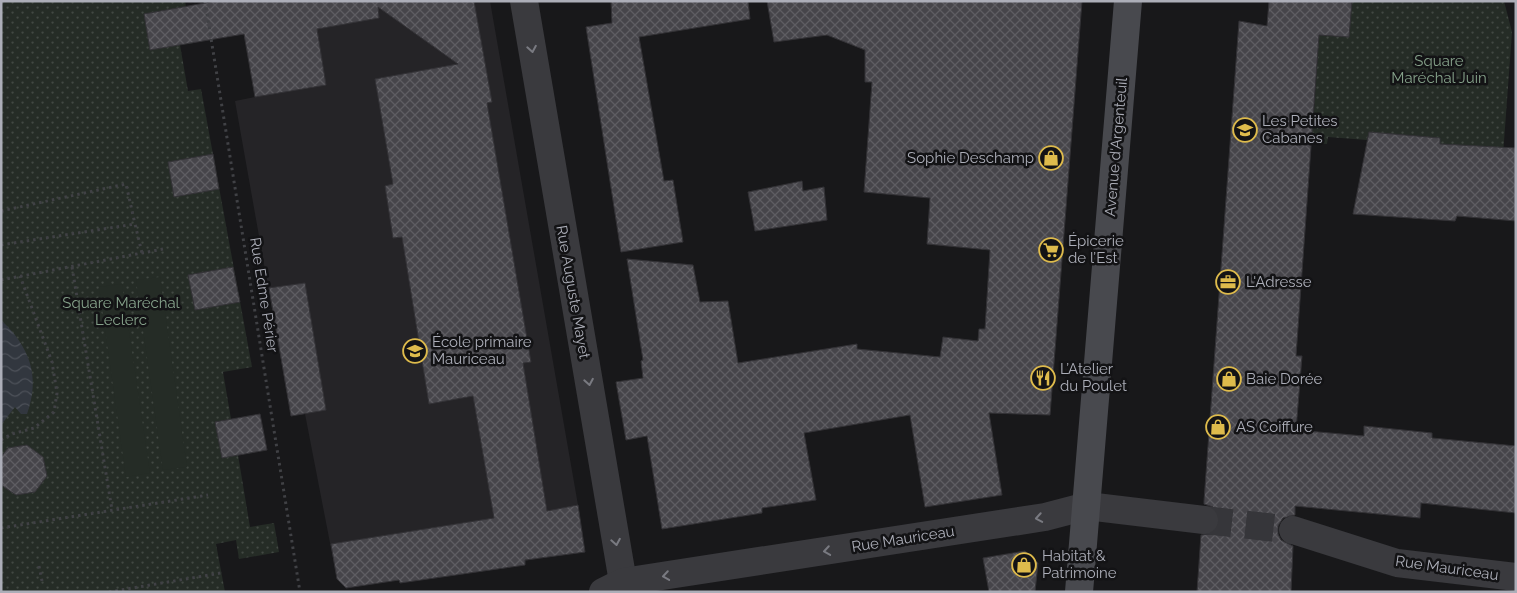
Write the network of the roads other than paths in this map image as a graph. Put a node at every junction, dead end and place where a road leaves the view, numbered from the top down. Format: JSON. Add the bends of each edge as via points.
{"nodes":[{"id":1,"x":524,"y":1,"type":"edge"},
{"id":2,"x":1128,"y":1,"type":"edge"},
{"id":3,"x":1087,"y":506,"type":"junction"},
{"id":4,"x":1204,"y":520,"type":"tunnel mouth"},
{"id":5,"x":1293,"y":530,"type":"tunnel mouth"},
{"id":6,"x":1516,"y":577,"type":"edge"},
{"id":7,"x":613,"y":587,"type":"edge"},
{"id":8,"x":1080,"y":592,"type":"edge"}],
"edges":[{"from":1,"to":7,"type":"street","name":"Rue Auguste Mayet","one_way":true},
{"from":2,"to":3,"type":"main road","name":"Avenue d'Argenteuil"},
{"from":3,"to":4,"type":"street","name":"Rue Mauriceau"},
{"from":3,"to":7,"type":"street","name":"Rue Mauriceau","one_way":true,"via":[[1045,517]]},
{"from":3,"to":8,"type":"main road","name":"Avenue d'Argenteuil"},
{"from":5,"to":6,"type":"street","name":"Rue Mauriceau","via":[[1398,563]]}]}
